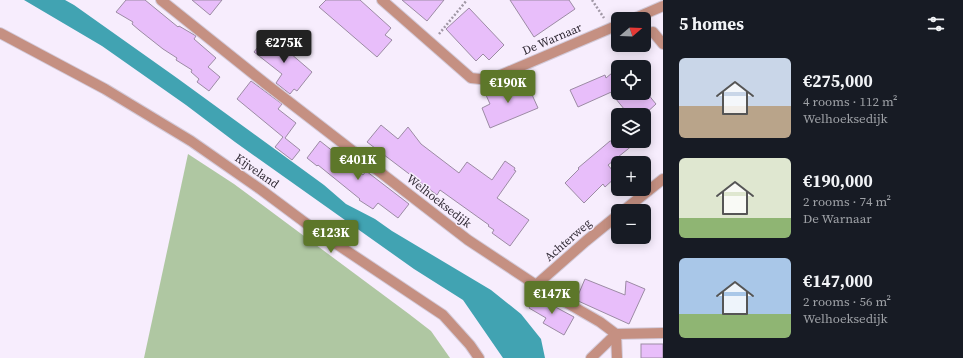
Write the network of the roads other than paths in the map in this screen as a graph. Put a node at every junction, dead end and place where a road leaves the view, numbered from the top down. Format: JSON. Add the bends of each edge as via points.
{"nodes":[{"id":1,"x":161,"y":0,"type":"edge"},
{"id":2,"x":382,"y":0,"type":"edge"},
{"id":3,"x":663,"y":6,"type":"edge"},
{"id":4,"x":649,"y":12,"type":"edge"},
{"id":5,"x":611,"y":28,"type":"edge"},
{"id":6,"x":653,"y":32,"type":"dead end"},
{"id":7,"x":0,"y":33,"type":"edge"},
{"id":8,"x":663,"y":44,"type":"edge"},
{"id":9,"x":663,"y":180,"type":"edge"},
{"id":10,"x":632,"y":204,"type":"edge"},
{"id":11,"x":611,"y":221,"type":"edge"},
{"id":12,"x":536,"y":285,"type":"junction"},
{"id":13,"x":663,"y":333,"type":"edge"},
{"id":14,"x":616,"y":334,"type":"junction"},
{"id":15,"x":479,"y":358,"type":"edge"},
{"id":16,"x":591,"y":358,"type":"edge"},
{"id":17,"x":617,"y":358,"type":"edge"}],
"edges":[{"from":1,"to":12,"type":"street","name":"Welhoeksedijk","via":[[468,240]]},
{"from":2,"to":5,"type":"street","name":"De Warnaar","via":[[471,78],[490,80]]},
{"from":3,"to":4,"type":"street"},
{"from":6,"to":8,"type":"street"},
{"from":7,"to":15,"type":"street","name":"Kijveland","via":[[105,89],[191,141],[311,227],[443,315]]},
{"from":9,"to":10,"type":"street"},
{"from":11,"to":12,"type":"street","name":"Achterweg"},
{"from":12,"to":14,"type":"street","name":"Welhoeksedijk"},
{"from":13,"to":14,"type":"street"},
{"from":14,"to":16,"type":"street"},
{"from":14,"to":17,"type":"street"}]}
